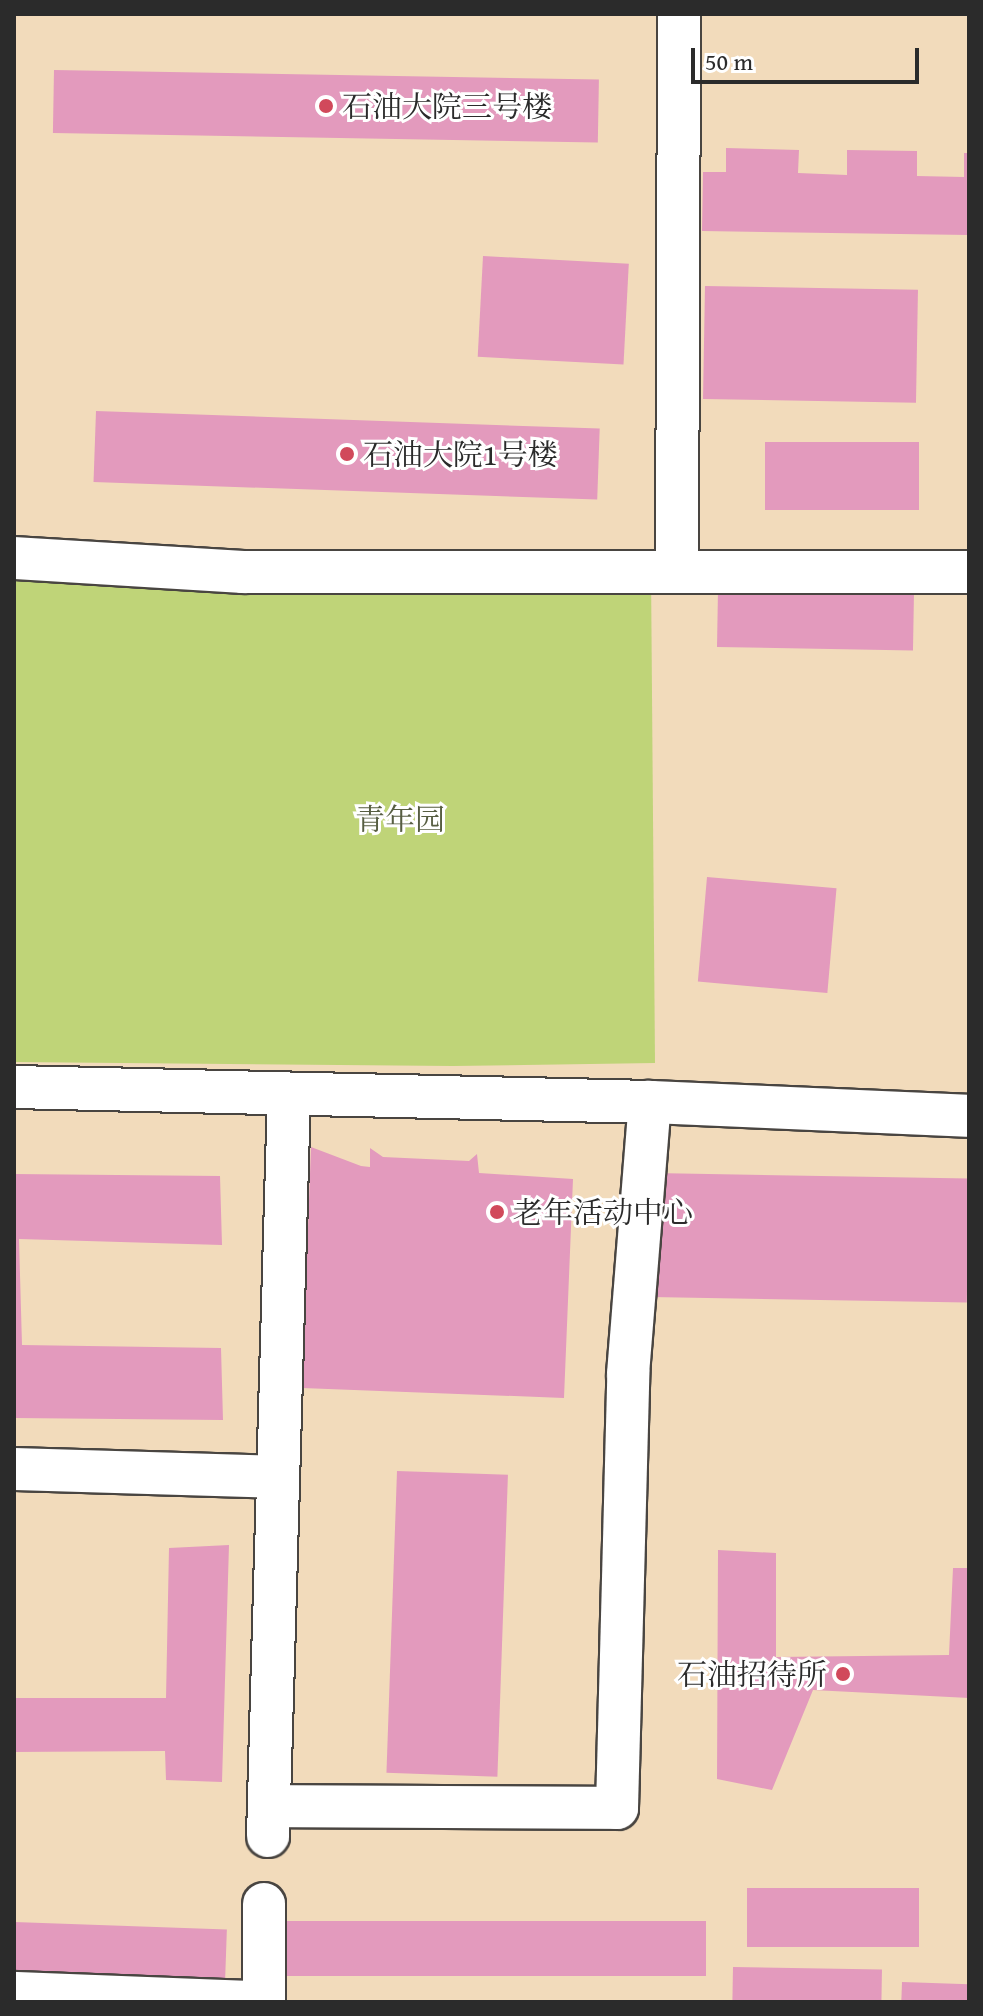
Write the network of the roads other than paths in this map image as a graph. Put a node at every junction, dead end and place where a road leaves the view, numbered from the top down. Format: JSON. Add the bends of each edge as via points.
{"nodes":[{"id":1,"x":679,"y":14,"type":"edge"},
{"id":2,"x":14,"y":558,"type":"edge"},
{"id":3,"x":677,"y":571,"type":"junction"},
{"id":4,"x":969,"y":572,"type":"edge"},
{"id":5,"x":14,"y":1087,"type":"edge"},
{"id":6,"x":289,"y":1094,"type":"junction"},
{"id":7,"x":650,"y":1102,"type":"junction"},
{"id":8,"x":969,"y":1116,"type":"edge"},
{"id":9,"x":14,"y":1469,"type":"edge"},
{"id":10,"x":278,"y":1477,"type":"junction"},
{"id":11,"x":264,"y":1904,"type":"dead end"},
{"id":12,"x":14,"y":1993,"type":"edge"},
{"id":13,"x":249,"y":2002,"type":"edge"},
{"id":14,"x":264,"y":2002,"type":"edge"}],
"edges":[{"from":1,"to":3,"type":"street"},
{"from":2,"to":3,"type":"street","via":[[243,572]]},
{"from":3,"to":4,"type":"street"},
{"from":5,"to":6,"type":"street"},
{"from":6,"to":7,"type":"street"},
{"from":6,"to":10,"type":"street"},
{"from":7,"to":8,"type":"street"},
{"from":7,"to":10,"type":"street","via":[[628,1374],[617,1808],[268,1821]]},
{"from":9,"to":10,"type":"street"},
{"from":11,"to":14,"type":"street"},
{"from":12,"to":13,"type":"street"}]}
